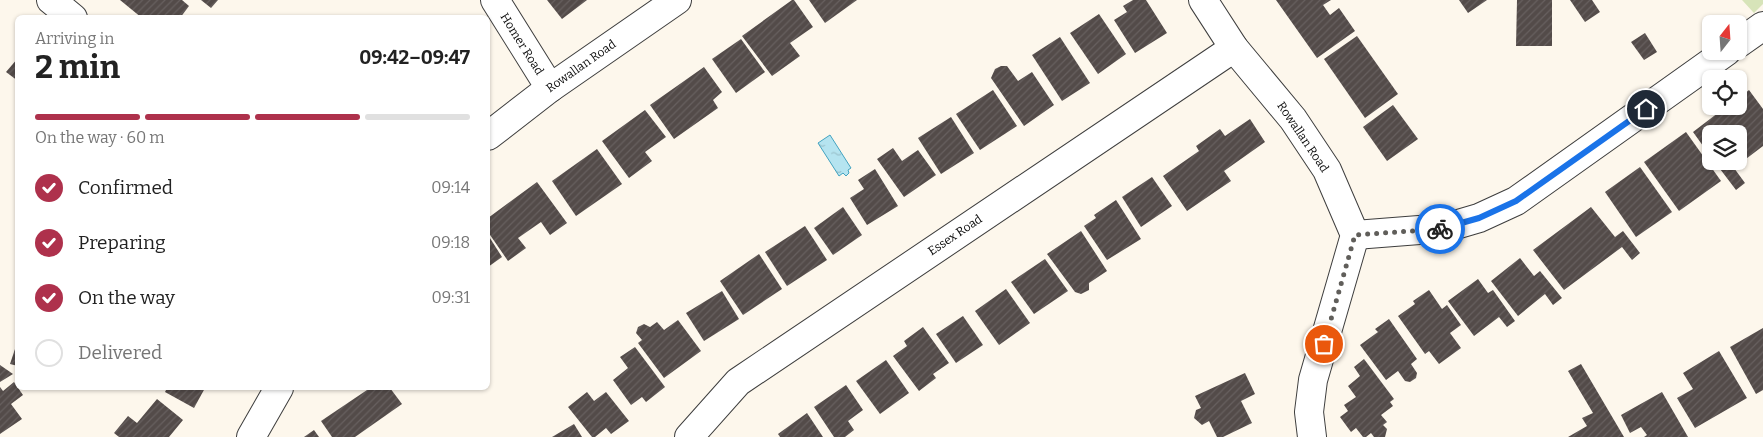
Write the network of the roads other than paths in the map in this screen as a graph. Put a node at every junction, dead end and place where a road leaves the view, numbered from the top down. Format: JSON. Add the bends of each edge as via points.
{"nodes":[{"id":1,"x":51,"y":0,"type":"edge"},
{"id":2,"x":495,"y":0,"type":"edge"},
{"id":3,"x":677,"y":0,"type":"edge"},
{"id":4,"x":1203,"y":0,"type":"edge"},
{"id":5,"x":69,"y":15,"type":"edge"},
{"id":6,"x":1763,"y":26,"type":"edge"},
{"id":7,"x":1748,"y":37,"type":"edge"},
{"id":8,"x":1234,"y":48,"type":"junction"},
{"id":9,"x":1714,"y":60,"type":"edge"},
{"id":10,"x":550,"y":88,"type":"junction"},
{"id":11,"x":490,"y":134,"type":"edge"},
{"id":12,"x":1355,"y":235,"type":"junction"},
{"id":13,"x":278,"y":390,"type":"edge"},
{"id":14,"x":251,"y":437,"type":"edge"},
{"id":15,"x":688,"y":437,"type":"edge"},
{"id":16,"x":1312,"y":437,"type":"edge"}],
"edges":[{"from":1,"to":5,"type":"street"},
{"from":2,"to":10,"type":"street","name":"Homer Road"},
{"from":3,"to":10,"type":"street","name":"Rowallan Road"},
{"from":4,"to":8,"type":"street","name":"Rowallan Road"},
{"from":6,"to":7,"type":"street"},
{"from":8,"to":12,"type":"street","name":"Rowallan Road","via":[[1293,119],[1327,170]]},
{"from":8,"to":15,"type":"street","name":"Essex Road","via":[[738,382]]},
{"from":9,"to":12,"type":"street","via":[[1516,201],[1479,218],[1445,228]]},
{"from":10,"to":11,"type":"street","name":"Rowallan Road"},
{"from":12,"to":16,"type":"street","via":[[1313,380],[1309,412]]},
{"from":13,"to":14,"type":"street"}]}
